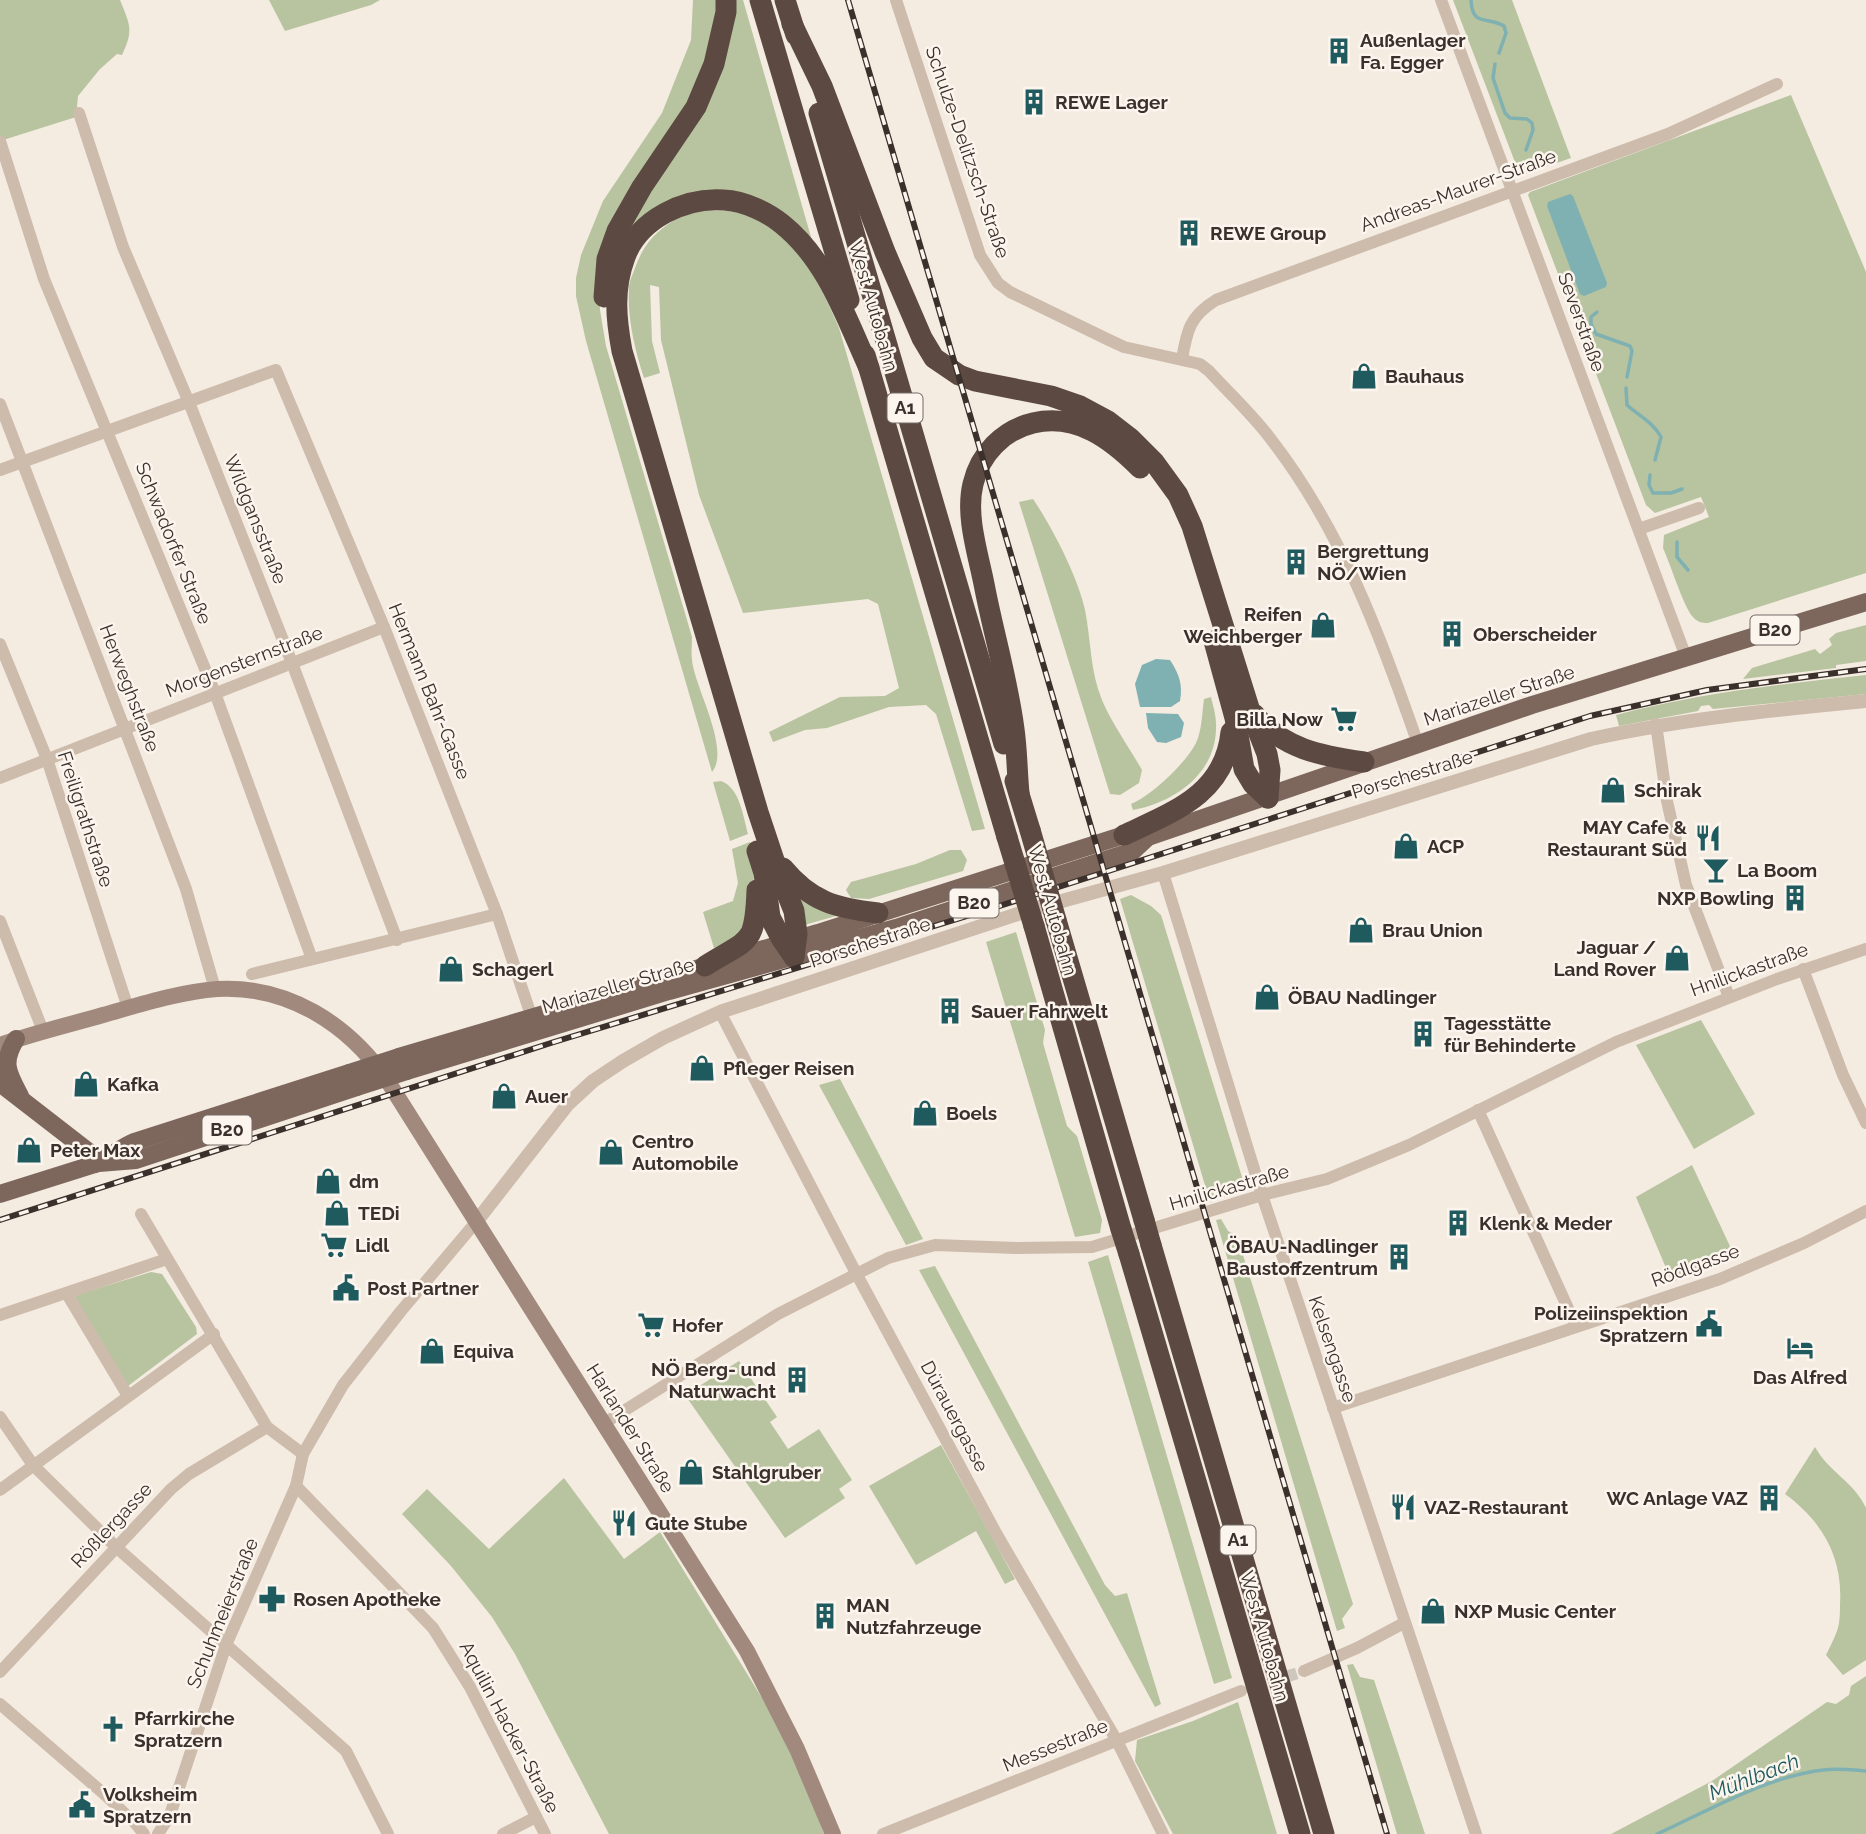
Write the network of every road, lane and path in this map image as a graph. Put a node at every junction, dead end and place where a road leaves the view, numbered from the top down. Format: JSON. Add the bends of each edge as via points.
{"nodes":[{"id":1,"x":726,"y":0,"type":"edge"},
{"id":2,"x":760,"y":0,"type":"edge"},
{"id":3,"x":785,"y":0,"type":"edge"},
{"id":4,"x":896,"y":0,"type":"edge"},
{"id":5,"x":1441,"y":0,"type":"edge"},
{"id":6,"x":792,"y":23,"type":"junction"},
{"id":7,"x":1777,"y":85,"type":"dead end"},
{"id":8,"x":79,"y":113,"type":"dead end"},
{"id":9,"x":0,"y":141,"type":"edge"},
{"id":10,"x":1513,"y":190,"type":"junction"},
{"id":11,"x":1182,"y":359,"type":"junction"},
{"id":12,"x":869,"y":369,"type":"junction"},
{"id":13,"x":188,"y":400,"type":"junction"},
{"id":14,"x":0,"y":404,"type":"edge"},
{"id":15,"x":107,"y":431,"type":"junction"},
{"id":16,"x":22,"y":462,"type":"junction"},
{"id":17,"x":0,"y":470,"type":"edge"},
{"id":18,"x":1699,"y":508,"type":"dead end"},
{"id":19,"x":1639,"y":529,"type":"junction"},
{"id":20,"x":1866,"y":603,"type":"edge"},
{"id":21,"x":384,"y":627,"type":"junction"},
{"id":22,"x":0,"y":644,"type":"edge"},
{"id":23,"x":1686,"y":657,"type":"junction"},
{"id":24,"x":292,"y":663,"type":"junction"},
{"id":25,"x":215,"y":693,"type":"junction"},
{"id":26,"x":1228,"y":695,"type":"junction"},
{"id":27,"x":1866,"y":701,"type":"edge"},
{"id":28,"x":1249,"y":708,"type":"junction"},
{"id":29,"x":1656,"y":724,"type":"junction"},
{"id":30,"x":126,"y":728,"type":"junction"},
{"id":31,"x":1418,"y":744,"type":"junction"},
{"id":32,"x":47,"y":759,"type":"junction"},
{"id":33,"x":1364,"y":762,"type":"junction"},
{"id":34,"x":0,"y":778,"type":"edge"},
{"id":35,"x":1019,"y":793,"type":"junction"},
{"id":36,"x":1268,"y":798,"type":"junction"},
{"id":37,"x":1124,"y":835,"type":"junction"},
{"id":38,"x":1148,"y":837,"type":"junction"},
{"id":39,"x":765,"y":856,"type":"junction"},
{"id":40,"x":1163,"y":873,"type":"junction"},
{"id":41,"x":878,"y":913,"type":"junction"},
{"id":42,"x":497,"y":914,"type":"junction"},
{"id":43,"x":0,"y":921,"type":"edge"},
{"id":44,"x":397,"y":940,"type":"junction"},
{"id":45,"x":791,"y":946,"type":"junction"},
{"id":46,"x":1866,"y":949,"type":"edge"},
{"id":47,"x":312,"y":959,"type":"junction"},
{"id":48,"x":705,"y":966,"type":"junction"},
{"id":49,"x":1803,"y":970,"type":"junction"},
{"id":50,"x":252,"y":974,"type":"dead end"},
{"id":51,"x":215,"y":989,"type":"junction"},
{"id":52,"x":1729,"y":997,"type":"junction"},
{"id":53,"x":128,"y":1008,"type":"junction"},
{"id":54,"x":720,"y":1012,"type":"junction"},
{"id":55,"x":534,"y":1023,"type":"junction"},
{"id":56,"x":43,"y":1031,"type":"junction"},
{"id":57,"x":8,"y":1042,"type":"edge"},
{"id":58,"x":0,"y":1083,"type":"edge"},
{"id":59,"x":22,"y":1099,"type":"junction"},
{"id":60,"x":1478,"y":1110,"type":"junction"},
{"id":61,"x":1866,"y":1123,"type":"edge"},
{"id":62,"x":95,"y":1164,"type":"junction"},
{"id":63,"x":0,"y":1194,"type":"edge"},
{"id":64,"x":1262,"y":1195,"type":"junction"},
{"id":65,"x":1866,"y":1211,"type":"edge"},
{"id":66,"x":141,"y":1214,"type":"dead end"},
{"id":67,"x":476,"y":1222,"type":"junction"},
{"id":68,"x":167,"y":1259,"type":"junction"},
{"id":69,"x":856,"y":1273,"type":"junction"},
{"id":70,"x":67,"y":1294,"type":"junction"},
{"id":71,"x":0,"y":1315,"type":"edge"},
{"id":72,"x":1576,"y":1326,"type":"junction"},
{"id":73,"x":214,"y":1334,"type":"junction"},
{"id":74,"x":128,"y":1396,"type":"junction"},
{"id":75,"x":1333,"y":1408,"type":"junction"},
{"id":76,"x":0,"y":1417,"type":"edge"},
{"id":77,"x":603,"y":1424,"type":"junction"},
{"id":78,"x":267,"y":1427,"type":"junction"},
{"id":79,"x":303,"y":1454,"type":"junction"},
{"id":80,"x":33,"y":1465,"type":"junction"},
{"id":81,"x":296,"y":1486,"type":"junction"},
{"id":82,"x":0,"y":1490,"type":"edge"},
{"id":83,"x":116,"y":1547,"type":"junction"},
{"id":84,"x":1404,"y":1623,"type":"junction"},
{"id":85,"x":226,"y":1645,"type":"junction"},
{"id":86,"x":1304,"y":1671,"type":"tunnel mouth"},
{"id":87,"x":0,"y":1672,"type":"edge"},
{"id":88,"x":1241,"y":1691,"type":"tunnel mouth"},
{"id":89,"x":0,"y":1704,"type":"edge"},
{"id":90,"x":1117,"y":1741,"type":"junction"},
{"id":91,"x":536,"y":1816,"type":"junction"},
{"id":92,"x":144,"y":1834,"type":"edge"},
{"id":93,"x":158,"y":1834,"type":"edge"},
{"id":94,"x":388,"y":1834,"type":"edge"},
{"id":95,"x":503,"y":1834,"type":"edge"},
{"id":96,"x":545,"y":1834,"type":"edge"},
{"id":97,"x":833,"y":1834,"type":"edge"},
{"id":98,"x":883,"y":1834,"type":"edge"},
{"id":99,"x":1163,"y":1834,"type":"edge"},
{"id":100,"x":1300,"y":1834,"type":"edge"},
{"id":101,"x":1324,"y":1834,"type":"edge"},
{"id":102,"x":1476,"y":1834,"type":"edge"}],
"edges":[{"from":1,"to":39,"type":"highway","via":[[714,64],[696,107],[617,231],[607,259],[604,300],[613,353]]},
{"from":2,"to":12,"type":"highway","name":"West Autobahn","number":"A1"},
{"from":3,"to":6,"type":"highway","name":"West Autobahn","number":"A1"},
{"from":4,"to":11,"type":"street","name":"Schulze-Delitzsch-Straße","via":[[980,255],[998,283],[1125,346]]},
{"from":5,"to":10,"type":"street","name":"Severstraße"},
{"from":6,"to":28,"type":"highway","via":[[822,86],[925,345],[934,358],[975,381],[1080,406],[1108,421],[1154,462],[1178,495],[1192,526]]},
{"from":6,"to":35,"type":"highway","name":"West Autobahn","number":"A1"},
{"from":7,"to":10,"type":"street","name":"Andreas-Maurer-Straße","via":[[1668,134]]},
{"from":8,"to":13,"type":"street","name":"Wildgansstraße","via":[[123,247]]},
{"from":9,"to":15,"type":"street","name":"Schwadorfer Straße","via":[[44,279]]},
{"from":10,"to":11,"type":"street","name":"Andreas-Maurer-Straße","via":[[1216,300],[1195,316],[1187,330]]},
{"from":10,"to":19,"type":"street","name":"Severstraße"},
{"from":11,"to":31,"type":"street","name":"Schulze-Delitzsch-Straße","via":[[1209,371],[1270,437],[1301,483],[1371,615]]},
{"from":12,"to":39,"type":"highway","via":[[814,256],[781,223],[752,207],[724,200],[672,209],[639,234],[625,255],[615,299],[622,351]]},
{"from":12,"to":100,"type":"highway","name":"West Autobahn","number":"A1","bridge":true},
{"from":13,"to":15,"type":"street"},
{"from":13,"to":21,"type":"street","name":"Hermann Bahr-Gasse","via":[[276,370]]},
{"from":13,"to":24,"type":"street","name":"Wildgansstraße"},
{"from":14,"to":16,"type":"street","name":"Herweghstraße"},
{"from":15,"to":16,"type":"street"},
{"from":15,"to":25,"type":"street","name":"Schwadorfer Straße"},
{"from":16,"to":17,"type":"street"},
{"from":16,"to":30,"type":"street","name":"Herweghstraße"},
{"from":18,"to":19,"type":"street"},
{"from":19,"to":23,"type":"street","name":"Severstraße"},
{"from":20,"to":23,"type":"main road","name":"Mariazeller Straße","number":"B20"},
{"from":21,"to":24,"type":"street","name":"Morgensternstraße"},
{"from":21,"to":42,"type":"street","name":"Hermann Bahr-Gasse"},
{"from":22,"to":32,"type":"street","name":"Freiligrathstraße"},
{"from":23,"to":31,"type":"main road","name":"Mariazeller Straße","number":"B20"},
{"from":24,"to":25,"type":"street","name":"Morgensternstraße"},
{"from":24,"to":44,"type":"street","name":"Wildgansstraße"},
{"from":25,"to":30,"type":"street","name":"Morgensternstraße"},
{"from":25,"to":47,"type":"street","name":"Schwadorfer Straße"},
{"from":26,"to":35,"type":"highway","via":[[1187,548],[1173,514],[1142,470],[1108,439],[1087,428],[1046,421],[1012,431],[985,457],[972,485],[971,503],[1014,729]]},
{"from":26,"to":36,"type":"highway","via":[[1244,769]]},
{"from":26,"to":37,"type":"highway","via":[[1231,734],[1220,772],[1194,799]]},
{"from":27,"to":29,"type":"street","name":"Porschestraße"},
{"from":28,"to":33,"type":"highway","via":[[1266,729],[1291,745],[1322,756]]},
{"from":28,"to":36,"type":"highway","via":[[1268,762]]},
{"from":29,"to":40,"type":"street","name":"Porschestraße","via":[[1591,738]]},
{"from":29,"to":52,"type":"street","via":[[1686,886]]},
{"from":30,"to":32,"type":"street","name":"Morgensternstraße"},
{"from":30,"to":51,"type":"street","name":"Herweghstraße","via":[[186,889]]},
{"from":31,"to":33,"type":"main road","name":"Mariazeller Straße","number":"B20"},
{"from":32,"to":34,"type":"street","name":"Morgensternstraße"},
{"from":32,"to":53,"type":"street","name":"Freiligrathstraße"},
{"from":33,"to":36,"type":"main road","name":"Mariazeller Straße","number":"B20"},
{"from":35,"to":101,"type":"highway","name":"West Autobahn","number":"A1","bridge":true},
{"from":36,"to":38,"type":"main road","name":"Mariazeller Straße","number":"B20"},
{"from":37,"to":38,"type":"main road","name":"Mariazeller Straße","number":"B20"},
{"from":37,"to":41,"type":"main road","name":"Mariazeller Straße","number":"B20"},
{"from":38,"to":45,"type":"main road","name":"Mariazeller Straße","number":"B20","via":[[1133,851],[909,924]]},
{"from":39,"to":41,"type":"highway","via":[[823,902]]},
{"from":39,"to":45,"type":"highway","via":[[794,911],[797,934]]},
{"from":39,"to":48,"type":"highway","via":[[753,929],[743,944]]},
{"from":40,"to":54,"type":"street","name":"Porschestraße","via":[[1033,909]]},
{"from":40,"to":64,"type":"street","name":"Kelsengasse"},
{"from":41,"to":45,"type":"main road","name":"Mariazeller Straße","number":"B20"},
{"from":42,"to":44,"type":"street"},
{"from":42,"to":55,"type":"street","name":"Hermann Bahr-Gasse"},
{"from":43,"to":56,"type":"street"},
{"from":44,"to":47,"type":"street"},
{"from":45,"to":48,"type":"main road","name":"Mariazeller Straße","number":"B20"},
{"from":45,"to":55,"type":"main road","name":"Mariazeller Straße","number":"B20","via":[[669,991]]},
{"from":46,"to":49,"type":"street","name":"Hnilickastraße"},
{"from":47,"to":50,"type":"street"},
{"from":48,"to":55,"type":"main road","name":"Mariazeller Straße","number":"B20"},
{"from":49,"to":52,"type":"street","name":"Hnilickastraße"},
{"from":49,"to":61,"type":"street"},
{"from":51,"to":53,"type":"main road","name":"Harlander Straße"},
{"from":51,"to":67,"type":"main road","name":"Harlander Straße","via":[[264,993],[310,1009],[338,1026],[370,1056]]},
{"from":52,"to":60,"type":"street","name":"Hnilickastraße","via":[[1616,1042]]},
{"from":53,"to":56,"type":"main road","name":"Harlander Straße"},
{"from":54,"to":67,"type":"street","name":"Porschestraße","via":[[663,1038],[593,1081],[568,1104]]},
{"from":54,"to":69,"type":"street","name":"Dürauergasse"},
{"from":55,"to":62,"type":"main road","name":"Mariazeller Straße","number":"B20","bridge":true,"via":[[134,1142]]},
{"from":56,"to":57,"type":"main road","name":"Harlander Straße"},
{"from":57,"to":59,"type":"main road","via":[[6,1061]]},
{"from":58,"to":59,"type":"main road"},
{"from":59,"to":62,"type":"main road","via":[[89,1152]]},
{"from":60,"to":64,"type":"street","name":"Hnilickastraße","via":[[1344,1173]]},
{"from":60,"to":72,"type":"street"},
{"from":62,"to":63,"type":"main road","name":"Mariazeller Straße","number":"B20"},
{"from":64,"to":69,"type":"street","name":"Hnilickastraße","via":[[1092,1247],[935,1245]]},
{"from":64,"to":75,"type":"street","name":"Kelsengasse"},
{"from":65,"to":72,"type":"street","name":"Rödlgasse","via":[[1720,1279]]},
{"from":66,"to":68,"type":"street"},
{"from":67,"to":77,"type":"main road","name":"Harlander Straße"},
{"from":67,"to":79,"type":"street","name":"Porschestraße","via":[[343,1385]]},
{"from":68,"to":70,"type":"street"},
{"from":68,"to":73,"type":"street"},
{"from":69,"to":77,"type":"street","name":"Hnilickastraße","via":[[778,1314]]},
{"from":69,"to":90,"type":"street","name":"Dürauergasse","via":[[996,1533]]},
{"from":70,"to":71,"type":"street"},
{"from":70,"to":74,"type":"street"},
{"from":72,"to":75,"type":"street","name":"Rödlgasse"},
{"from":73,"to":74,"type":"street"},
{"from":73,"to":78,"type":"street"},
{"from":74,"to":80,"type":"street"},
{"from":75,"to":84,"type":"street","name":"Kelsengasse"},
{"from":76,"to":80,"type":"street"},
{"from":77,"to":97,"type":"main road","name":"Harlander Straße","via":[[758,1670]]},
{"from":78,"to":79,"type":"street"},
{"from":78,"to":83,"type":"street","name":"Rößlergasse","via":[[180,1481]]},
{"from":79,"to":81,"type":"street","name":"Porschestraße"},
{"from":80,"to":82,"type":"street"},
{"from":80,"to":83,"type":"street"},
{"from":81,"to":85,"type":"street","name":"Schuhmeierstraße"},
{"from":81,"to":91,"type":"street","name":"Aquilin Hacker-Straße","via":[[433,1628],[470,1687]]},
{"from":83,"to":85,"type":"street"},
{"from":83,"to":87,"type":"street","name":"Rößlergasse"},
{"from":84,"to":86,"type":"street"},
{"from":84,"to":102,"type":"street","name":"Kelsengasse"},
{"from":85,"to":93,"type":"street","name":"Schuhmeierstraße","via":[[170,1815]]},
{"from":85,"to":94,"type":"street","via":[[346,1751]]},
{"from":88,"to":90,"type":"street","name":"Messestraße"},
{"from":89,"to":92,"type":"street"},
{"from":90,"to":98,"type":"street","name":"Messestraße"},
{"from":90,"to":99,"type":"street","name":"Dürauergasse"},
{"from":91,"to":95,"type":"street"},
{"from":91,"to":96,"type":"street","name":"Aquilin Hacker-Straße"}]}
